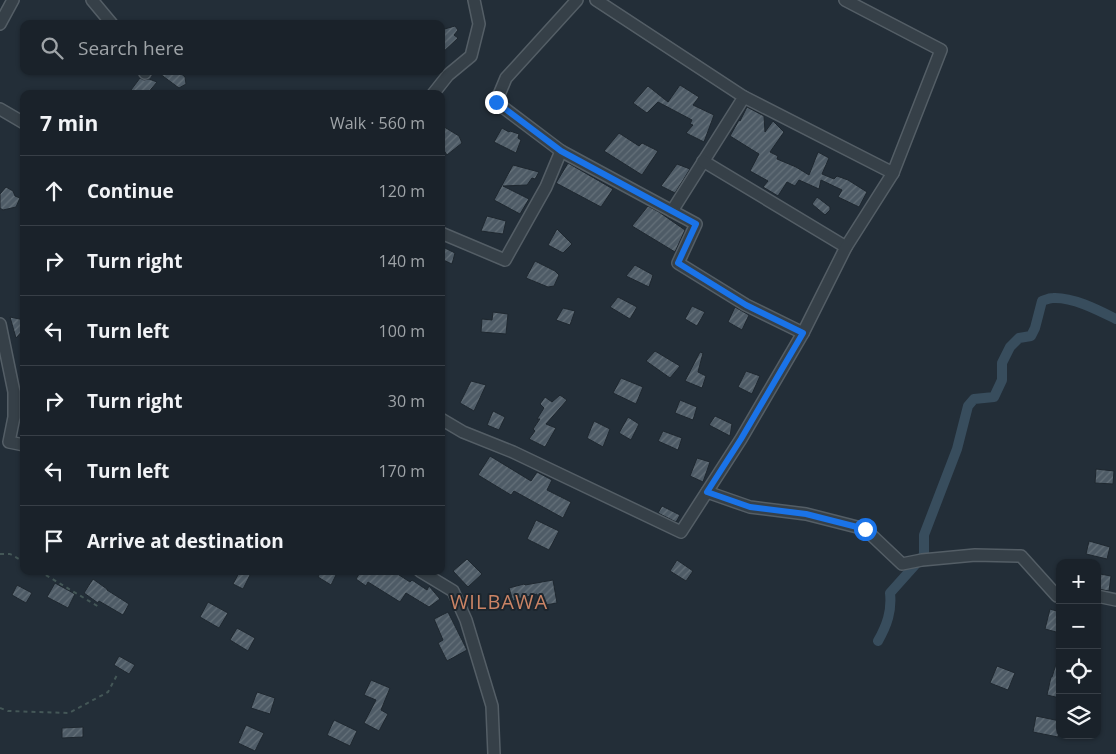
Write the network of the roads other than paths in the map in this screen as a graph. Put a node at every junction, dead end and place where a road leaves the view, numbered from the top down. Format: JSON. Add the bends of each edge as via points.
{"nodes":[{"id":1,"x":13,"y":0,"type":"edge"},
{"id":2,"x":92,"y":0,"type":"edge"},
{"id":3,"x":474,"y":0,"type":"edge"},
{"id":4,"x":577,"y":0,"type":"edge"},
{"id":5,"x":596,"y":0,"type":"edge"},
{"id":6,"x":845,"y":0,"type":"edge"},
{"id":7,"x":109,"y":20,"type":"edge"},
{"id":8,"x":0,"y":24,"type":"edge"},
{"id":9,"x":436,"y":90,"type":"edge"},
{"id":10,"x":744,"y":97,"type":"junction"},
{"id":11,"x":0,"y":109,"type":"edge"},
{"id":12,"x":20,"y":121,"type":"edge"},
{"id":13,"x":561,"y":151,"type":"junction"},
{"id":14,"x":703,"y":161,"type":"junction"},
{"id":15,"x":893,"y":173,"type":"junction"},
{"id":16,"x":672,"y":211,"type":"junction"},
{"id":17,"x":445,"y":235,"type":"edge"},
{"id":18,"x":846,"y":247,"type":"junction"},
{"id":19,"x":0,"y":324,"type":"edge"},
{"id":20,"x":803,"y":333,"type":"junction"},
{"id":21,"x":445,"y":421,"type":"edge"},
{"id":22,"x":20,"y":444,"type":"edge"},
{"id":23,"x":707,"y":492,"type":"junction"},
{"id":24,"x":427,"y":575,"type":"edge"},
{"id":25,"x":1056,"y":594,"type":"edge"},
{"id":26,"x":1101,"y":597,"type":"edge"},
{"id":27,"x":1116,"y":600,"type":"edge"},
{"id":28,"x":494,"y":754,"type":"edge"}],
"edges":[{"from":1,"to":8,"type":"street"},
{"from":2,"to":7,"type":"street"},
{"from":3,"to":9,"type":"street","via":[[479,24],[471,56]]},
{"from":4,"to":13,"type":"street","via":[[506,78],[496,102]]},
{"from":5,"to":10,"type":"street"},
{"from":6,"to":15,"type":"street","via":[[941,50]]},
{"from":10,"to":14,"type":"street"},
{"from":10,"to":15,"type":"street"},
{"from":11,"to":12,"type":"street"},
{"from":13,"to":16,"type":"street"},
{"from":13,"to":17,"type":"street","via":[[546,187],[504,260]]},
{"from":14,"to":16,"type":"street"},
{"from":14,"to":18,"type":"street"},
{"from":15,"to":18,"type":"street"},
{"from":16,"to":20,"type":"street","via":[[696,224],[678,263],[746,305]]},
{"from":18,"to":20,"type":"street"},
{"from":19,"to":22,"type":"street","via":[[14,392],[9,442]]},
{"from":20,"to":23,"type":"street"},
{"from":21,"to":23,"type":"street","via":[[681,532]]},
{"from":23,"to":25,"type":"street","via":[[750,507],[806,514],[865,529],[902,564],[975,555],[1021,556]]},
{"from":24,"to":28,"type":"street","via":[[453,591],[466,620],[492,706]]},
{"from":26,"to":27,"type":"street"}]}
